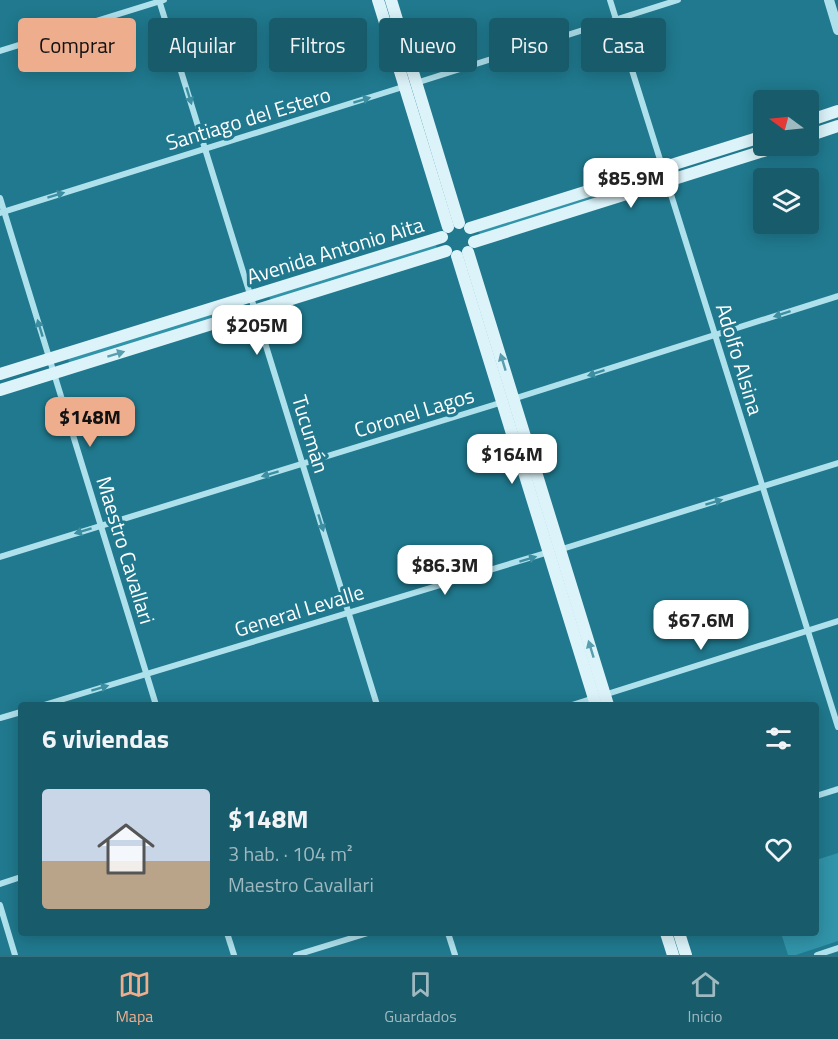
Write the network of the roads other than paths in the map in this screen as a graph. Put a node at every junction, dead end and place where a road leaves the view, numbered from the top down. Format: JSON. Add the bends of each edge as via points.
{"nodes":[{"id":1,"x":161,"y":0,"type":"edge"},
{"id":2,"x":378,"y":0,"type":"edge"},
{"id":3,"x":390,"y":0,"type":"edge"},
{"id":4,"x":610,"y":0,"type":"edge"},
{"id":5,"x":678,"y":0,"type":"edge"},
{"id":6,"x":829,"y":0,"type":"edge"},
{"id":7,"x":615,"y":18,"type":"edge"},
{"id":8,"x":622,"y":18,"type":"edge"},
{"id":9,"x":838,"y":30,"type":"edge"},
{"id":10,"x":581,"y":31,"type":"edge"},
{"id":11,"x":0,"y":51,"type":"edge"},
{"id":12,"x":632,"y":72,"type":"edge"},
{"id":13,"x":410,"y":85,"type":"junction"},
{"id":14,"x":838,"y":111,"type":"edge"},
{"id":15,"x":819,"y":117,"type":"edge"},
{"id":16,"x":838,"y":126,"type":"edge"},
{"id":17,"x":819,"y":132,"type":"edge"},
{"id":18,"x":753,"y":140,"type":"edge"},
{"id":19,"x":205,"y":148,"type":"junction"},
{"id":20,"x":753,"y":154,"type":"edge"},
{"id":21,"x":663,"y":169,"type":"junction"},
{"id":22,"x":667,"y":182,"type":"junction"},
{"id":23,"x":0,"y":198,"type":"edge"},
{"id":24,"x":2,"y":212,"type":"edge"},
{"id":25,"x":455,"y":229,"type":"junction"},
{"id":26,"x":461,"y":250,"type":"junction"},
{"id":27,"x":251,"y":296,"type":"junction"},
{"id":28,"x":838,"y":296,"type":"edge"},
{"id":29,"x":255,"y":311,"type":"junction"},
{"id":30,"x":715,"y":335,"type":"junction"},
{"id":31,"x":50,"y":359,"type":"junction"},
{"id":32,"x":54,"y":373,"type":"junction"},
{"id":33,"x":0,"y":374,"type":"edge"},
{"id":34,"x":0,"y":390,"type":"edge"},
{"id":35,"x":508,"y":400,"type":"junction"},
{"id":36,"x":303,"y":463,"type":"junction"},
{"id":37,"x":838,"y":463,"type":"edge"},
{"id":38,"x":762,"y":487,"type":"junction"},
{"id":39,"x":101,"y":526,"type":"junction"},
{"id":40,"x":554,"y":551,"type":"junction"},
{"id":41,"x":0,"y":557,"type":"edge"},
{"id":42,"x":349,"y":612,"type":"junction"},
{"id":43,"x":838,"y":621,"type":"edge"},
{"id":44,"x":808,"y":630,"type":"junction"},
{"id":45,"x":147,"y":674,"type":"junction"},
{"id":46,"x":601,"y":701,"type":"edge"},
{"id":47,"x":54,"y":702,"type":"edge"},
{"id":48,"x":155,"y":702,"type":"edge"},
{"id":49,"x":376,"y":702,"type":"edge"},
{"id":50,"x":18,"y":713,"type":"edge"},
{"id":51,"x":0,"y":718,"type":"edge"},
{"id":52,"x":838,"y":727,"type":"edge"},
{"id":53,"x":838,"y":789,"type":"edge"},
{"id":54,"x":819,"y":795,"type":"edge"},
{"id":55,"x":18,"y":878,"type":"edge"},
{"id":56,"x":0,"y":884,"type":"edge"},
{"id":57,"x":0,"y":905,"type":"edge"},
{"id":58,"x":228,"y":936,"type":"edge"},
{"id":59,"x":358,"y":936,"type":"edge"},
{"id":60,"x":449,"y":936,"type":"edge"},
{"id":61,"x":667,"y":936,"type":"edge"},
{"id":62,"x":680,"y":936,"type":"edge"},
{"id":63,"x":838,"y":948,"type":"edge"},
{"id":64,"x":15,"y":955,"type":"edge"},
{"id":65,"x":234,"y":955,"type":"edge"},
{"id":66,"x":296,"y":955,"type":"edge"},
{"id":67,"x":455,"y":955,"type":"edge"},
{"id":68,"x":673,"y":955,"type":"edge"},
{"id":69,"x":686,"y":955,"type":"edge"},
{"id":70,"x":817,"y":955,"type":"edge"}],
"edges":[{"from":1,"to":11,"type":"street"},
{"from":1,"to":19,"type":"street","name":"Tucumán","one_way":true},
{"from":2,"to":13,"type":"main road"},
{"from":3,"to":13,"type":"main road"},
{"from":4,"to":7,"type":"street","name":"Adolfo Alsina"},
{"from":5,"to":8,"type":"street","name":"Santiago del Estero"},
{"from":6,"to":9,"type":"street"},
{"from":10,"to":13,"type":"street","name":"Santiago del Estero"},
{"from":12,"to":21,"type":"street","name":"Adolfo Alsina"},
{"from":19,"to":13,"type":"street","name":"Santiago del Estero","one_way":true},
{"from":13,"to":25,"type":"main road"},
{"from":14,"to":15,"type":"main road"},
{"from":16,"to":17,"type":"main road"},
{"from":18,"to":21,"type":"main road","name":"Avenida Antonio Aita"},
{"from":24,"to":19,"type":"street","name":"Santiago del Estero","one_way":true},
{"from":19,"to":27,"type":"street","name":"Tucumán"},
{"from":20,"to":22,"type":"main road","name":"Avenida Antonio Aita"},
{"from":21,"to":22,"type":"street","name":"Adolfo Alsina"},
{"from":21,"to":25,"type":"main road","name":"Avenida Antonio Aita"},
{"from":22,"to":26,"type":"main road","name":"Avenida Antonio Aita"},
{"from":22,"to":30,"type":"street","name":"Adolfo Alsina"},
{"from":23,"to":24,"type":"street","name":"Maestro Cavallari"},
{"from":31,"to":24,"type":"street","name":"Maestro Cavallari","one_way":true},
{"from":25,"to":26,"type":"main road","via":[[443,246]]},
{"from":25,"to":26,"type":"main road","via":[[474,236]]},
{"from":25,"to":27,"type":"main road","name":"Avenida Antonio Aita"},
{"from":26,"to":29,"type":"main road","name":"Avenida Antonio Aita"},
{"from":26,"to":35,"type":"main road"},
{"from":27,"to":29,"type":"street","name":"Tucumán"},
{"from":27,"to":31,"type":"main road","name":"Avenida Antonio Aita"},
{"from":28,"to":30,"type":"street","name":"Coronel Lagos","one_way":true},
{"from":32,"to":29,"type":"main road","name":"Avenida Antonio Aita","one_way":true},
{"from":29,"to":36,"type":"street","name":"Tucumán"},
{"from":30,"to":35,"type":"street","name":"Coronel Lagos","one_way":true},
{"from":30,"to":38,"type":"street","name":"Adolfo Alsina"},
{"from":31,"to":32,"type":"street","name":"Maestro Cavallari"},
{"from":31,"to":33,"type":"main road","name":"Avenida Antonio Aita"},
{"from":32,"to":34,"type":"main road","name":"Avenida Antonio Aita"},
{"from":32,"to":39,"type":"street","name":"Maestro Cavallari"},
{"from":35,"to":36,"type":"street","name":"Coronel Lagos"},
{"from":35,"to":40,"type":"main road"},
{"from":36,"to":39,"type":"street","name":"Coronel Lagos","one_way":true},
{"from":36,"to":42,"type":"street","name":"Tucumán","one_way":true},
{"from":37,"to":38,"type":"street","name":"General Levalle"},
{"from":40,"to":38,"type":"street","name":"General Levalle","one_way":true},
{"from":38,"to":44,"type":"street","name":"Adolfo Alsina"},
{"from":39,"to":41,"type":"street","name":"Coronel Lagos","one_way":true},
{"from":39,"to":45,"type":"street","name":"Maestro Cavallari"},
{"from":42,"to":40,"type":"street","name":"General Levalle","one_way":true},
{"from":40,"to":46,"type":"main road"},
{"from":42,"to":45,"type":"street","name":"General Levalle"},
{"from":42,"to":49,"type":"street","name":"Tucumán"},
{"from":43,"to":44,"type":"street"},
{"from":44,"to":46,"type":"street"},
{"from":44,"to":52,"type":"street","name":"Adolfo Alsina"},
{"from":47,"to":45,"type":"street","name":"General Levalle","one_way":true},
{"from":45,"to":48,"type":"street","name":"Maestro Cavallari"},
{"from":50,"to":51,"type":"street"},
{"from":53,"to":54,"type":"street"},
{"from":55,"to":56,"type":"street"},
{"from":57,"to":64,"type":"street"},
{"from":58,"to":65,"type":"street"},
{"from":59,"to":66,"type":"street"},
{"from":60,"to":67,"type":"street"},
{"from":61,"to":68,"type":"main road"},
{"from":62,"to":69,"type":"main road"},
{"from":63,"to":70,"type":"street"}]}
